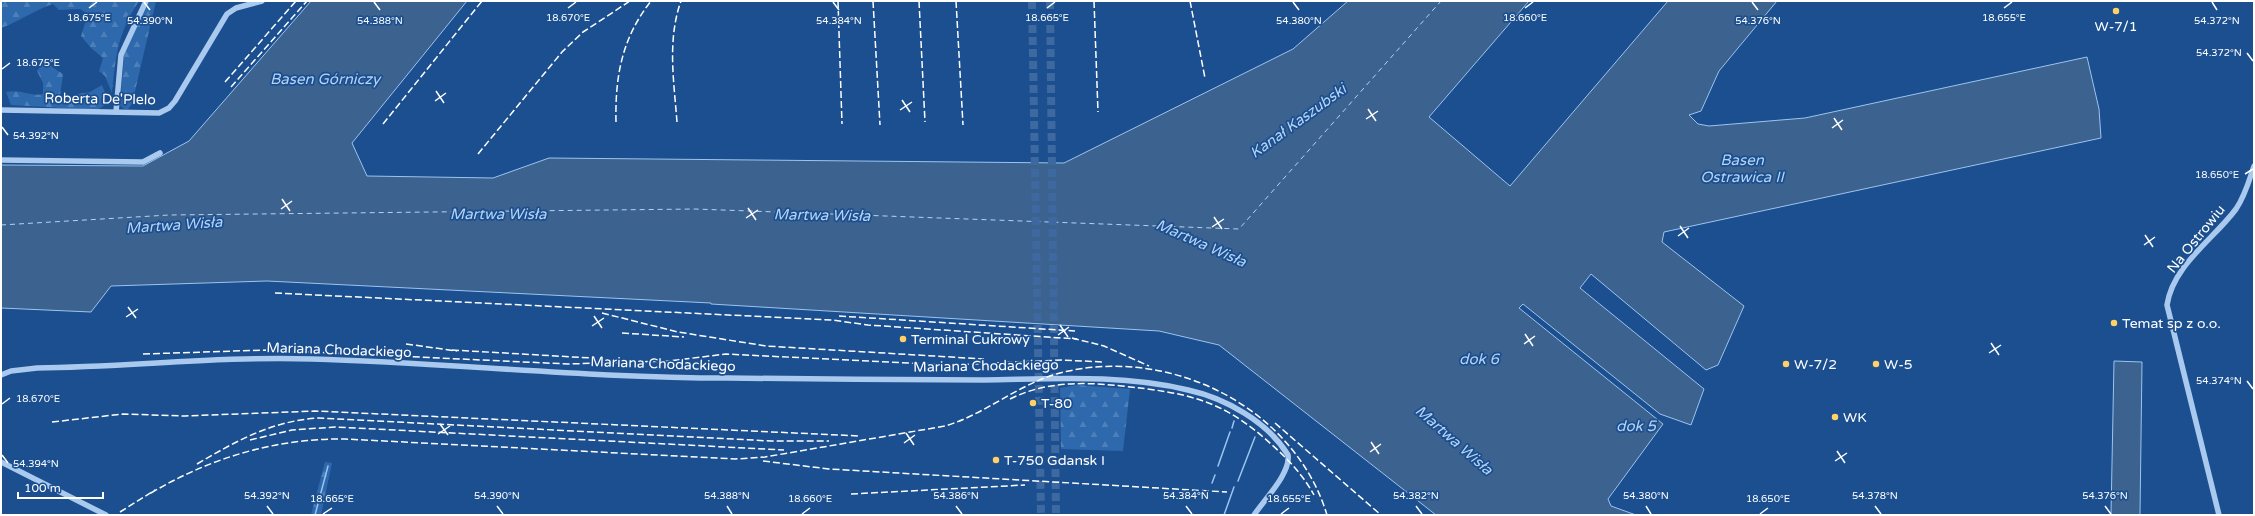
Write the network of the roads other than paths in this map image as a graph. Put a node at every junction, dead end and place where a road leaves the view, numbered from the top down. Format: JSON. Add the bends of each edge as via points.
{"nodes":[{"id":1,"x":146,"y":1,"type":"edge"},
{"id":2,"x":262,"y":1,"type":"edge"},
{"id":3,"x":1,"y":110,"type":"edge"},
{"id":4,"x":116,"y":112,"type":"junction"},
{"id":5,"x":160,"y":153,"type":"dead end"},
{"id":6,"x":1,"y":160,"type":"edge"},
{"id":7,"x":2254,"y":166,"type":"edge"},
{"id":8,"x":2,"y":374,"type":"edge"},
{"id":9,"x":1,"y":462,"type":"edge"},
{"id":10,"x":106,"y":515,"type":"edge"},
{"id":11,"x":1254,"y":515,"type":"edge"},
{"id":12,"x":2220,"y":515,"type":"edge"}],
"edges":[{"from":1,"to":4,"type":"street","via":[[121,55]]},
{"from":2,"to":4,"type":"street","name":"Roberta De'Plelo","via":[[236,8],[227,14],[169,108],[159,113]]},
{"from":3,"to":4,"type":"street","name":"Roberta De'Plelo"},
{"from":5,"to":6,"type":"street","via":[[143,162]]},
{"from":7,"to":12,"type":"street","name":"Na Ostrowiu","via":[[2245,193],[2236,208],[2190,260],[2171,290],[2167,305]]},
{"from":8,"to":11,"type":"street","name":"Mariana Chodackiego","via":[[37,368],[206,360],[311,359],[558,374],[704,378],[1096,378],[1187,390],[1230,406],[1260,425],[1284,449],[1288,458],[1281,478]]},
{"from":9,"to":10,"type":"street"}]}
